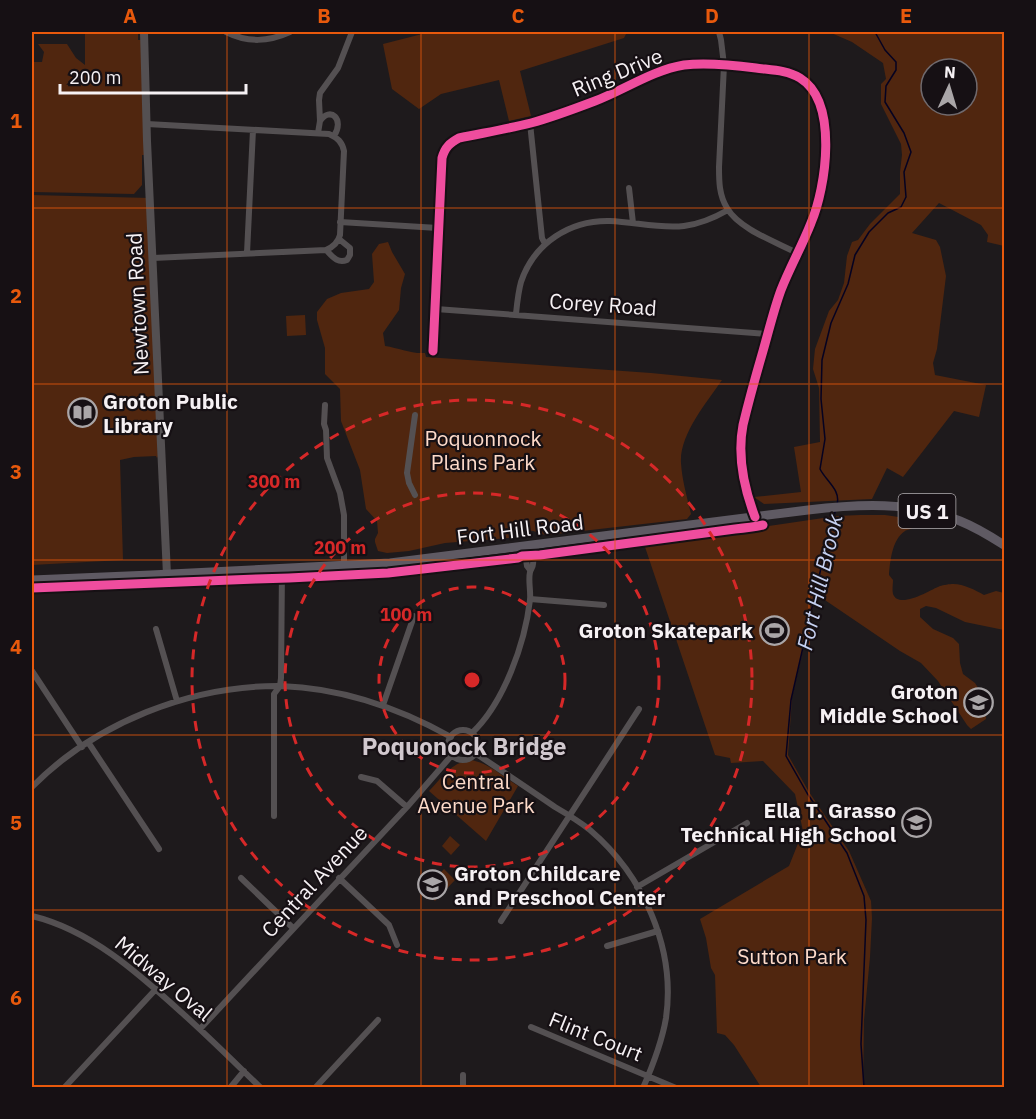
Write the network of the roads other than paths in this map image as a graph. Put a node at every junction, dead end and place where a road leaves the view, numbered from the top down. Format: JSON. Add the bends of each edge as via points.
{"nodes":[{"id":1,"x":144,"y":32,"type":"edge"},
{"id":2,"x":226,"y":32,"type":"edge"},
{"id":3,"x":290,"y":32,"type":"edge"},
{"id":4,"x":352,"y":32,"type":"edge"},
{"id":5,"x":719,"y":32,"type":"edge"},
{"id":6,"x":724,"y":65,"type":"junction"},
{"id":7,"x":320,"y":122,"type":"junction"},
{"id":8,"x":530,"y":123,"type":"junction"},
{"id":9,"x":147,"y":124,"type":"junction"},
{"id":10,"x":253,"y":130,"type":"junction"},
{"id":11,"x":318,"y":133,"type":"junction"},
{"id":12,"x":334,"y":136,"type":"junction"},
{"id":13,"x":629,"y":188,"type":"dead end"},
{"id":14,"x":728,"y":210,"type":"junction"},
{"id":15,"x":340,"y":222,"type":"junction"},
{"id":16,"x":633,"y":223,"type":"junction"},
{"id":17,"x":438,"y":228,"type":"junction"},
{"id":18,"x":339,"y":239,"type":"junction"},
{"id":19,"x":545,"y":244,"type":"junction"},
{"id":20,"x":326,"y":250,"type":"junction"},
{"id":21,"x":247,"y":253,"type":"junction"},
{"id":22,"x":797,"y":253,"type":"junction"},
{"id":23,"x":153,"y":258,"type":"junction"},
{"id":24,"x":436,"y":309,"type":"junction"},
{"id":25,"x":516,"y":314,"type":"junction"},
{"id":26,"x":767,"y":334,"type":"junction"},
{"id":27,"x":433,"y":351,"type":"dead end"},
{"id":28,"x":325,"y":405,"type":"dead end"},
{"id":29,"x":415,"y":415,"type":"dead end"},
{"id":30,"x":414,"y":495,"type":"dead end"},
{"id":31,"x":754,"y":517,"type":"junction"},
{"id":32,"x":1005,"y":545,"type":"edge"},
{"id":33,"x":528,"y":546,"type":"junction"},
{"id":34,"x":344,"y":566,"type":"junction"},
{"id":35,"x":282,"y":568,"type":"junction"},
{"id":36,"x":167,"y":574,"type":"junction"},
{"id":37,"x":32,"y":580,"type":"edge"},
{"id":38,"x":530,"y":599,"type":"junction"},
{"id":39,"x":604,"y":605,"type":"dead end"},
{"id":40,"x":414,"y":616,"type":"dead end"},
{"id":41,"x":156,"y":629,"type":"dead end"},
{"id":42,"x":32,"y":671,"type":"edge"},
{"id":43,"x":280,"y":686,"type":"junction"},
{"id":44,"x":177,"y":701,"type":"junction"},
{"id":45,"x":383,"y":705,"type":"junction"},
{"id":46,"x":639,"y":709,"type":"dead end"},
{"id":47,"x":472,"y":733,"type":"junction"},
{"id":48,"x":451,"y":736,"type":"junction"},
{"id":49,"x":85,"y":745,"type":"junction"},
{"id":50,"x":475,"y":753,"type":"junction"},
{"id":51,"x":452,"y":755,"type":"junction"},
{"id":52,"x":361,"y":777,"type":"dead end"},
{"id":53,"x":32,"y":787,"type":"edge"},
{"id":54,"x":407,"y":807,"type":"junction"},
{"id":55,"x":274,"y":816,"type":"dead end"},
{"id":56,"x":569,"y":816,"type":"junction"},
{"id":57,"x":747,"y":823,"type":"dead end"},
{"id":58,"x":159,"y":849,"type":"dead end"},
{"id":59,"x":241,"y":878,"type":"dead end"},
{"id":60,"x":339,"y":878,"type":"junction"},
{"id":61,"x":637,"y":887,"type":"junction"},
{"id":62,"x":32,"y":916,"type":"edge"},
{"id":63,"x":501,"y":921,"type":"dead end"},
{"id":64,"x":293,"y":928,"type":"junction"},
{"id":65,"x":658,"y":931,"type":"junction"},
{"id":66,"x":397,"y":945,"type":"dead end"},
{"id":67,"x":607,"y":946,"type":"dead end"},
{"id":68,"x":156,"y":989,"type":"junction"},
{"id":69,"x":378,"y":1020,"type":"dead end"},
{"id":70,"x":531,"y":1027,"type":"dead end"},
{"id":71,"x":200,"y":1029,"type":"junction"},
{"id":72,"x":244,"y":1071,"type":"junction"},
{"id":73,"x":464,"y":1075,"type":"dead end"},
{"id":74,"x":649,"y":1075,"type":"junction"},
{"id":75,"x":64,"y":1088,"type":"edge"},
{"id":76,"x":230,"y":1088,"type":"edge"},
{"id":77,"x":261,"y":1088,"type":"edge"},
{"id":78,"x":315,"y":1088,"type":"edge"},
{"id":79,"x":464,"y":1088,"type":"edge"},
{"id":80,"x":643,"y":1088,"type":"edge"},
{"id":81,"x":676,"y":1088,"type":"edge"}],
"edges":[{"from":1,"to":9,"type":"main road","name":"Newtown Road"},
{"from":2,"to":3,"type":"street","via":[[258,40]]},
{"from":4,"to":7,"type":"street","via":[[338,68],[320,93]]},
{"from":5,"to":6,"type":"street"},
{"from":6,"to":8,"type":"street","name":"Ring Drive","via":[[683,65],[662,71],[613,94]]},
{"from":6,"to":14,"type":"street","via":[[719,180]]},
{"from":6,"to":22,"type":"street","name":"Ring Drive","via":[[779,70],[800,78],[821,107],[826,145],[822,186],[812,222]]},
{"from":7,"to":11,"type":"street"},
{"from":7,"to":12,"type":"street","via":[[325,115],[334,116],[339,123]]},
{"from":8,"to":17,"type":"street","name":"Ring Drive","via":[[450,143],[442,158]]},
{"from":8,"to":19,"type":"street"},
{"from":9,"to":10,"type":"street"},
{"from":9,"to":23,"type":"main road","name":"Newtown Road"},
{"from":10,"to":11,"type":"street"},
{"from":10,"to":21,"type":"street"},
{"from":11,"to":12,"type":"street"},
{"from":12,"to":15,"type":"street","via":[[344,151]]},
{"from":13,"to":16,"type":"street"},
{"from":14,"to":16,"type":"street","via":[[697,224]]},
{"from":14,"to":22,"type":"street","via":[[746,226]]},
{"from":15,"to":17,"type":"street"},
{"from":15,"to":18,"type":"street"},
{"from":16,"to":19,"type":"street","via":[[583,224]]},
{"from":17,"to":24,"type":"street","name":"Ring Drive"},
{"from":18,"to":20,"type":"street"},
{"from":18,"to":20,"type":"street","via":[[350,248],[347,260],[338,261]]},
{"from":19,"to":25,"type":"street","via":[[523,278]]},
{"from":20,"to":21,"type":"street"},
{"from":21,"to":23,"type":"street"},
{"from":22,"to":26,"type":"street","name":"Ring Drive"},
{"from":23,"to":36,"type":"main road","name":"Newtown Road"},
{"from":24,"to":25,"type":"street","name":"Corey Road"},
{"from":24,"to":27,"type":"street","name":"Ring Drive"},
{"from":25,"to":26,"type":"street","name":"Corey Road"},
{"from":26,"to":31,"type":"street","name":"Ring Drive","via":[[741,437],[743,473]]},
{"from":28,"to":34,"type":"street","via":[[327,458],[344,515]]},
{"from":29,"to":30,"type":"street","via":[[407,473]]},
{"from":31,"to":32,"type":"main road","name":"Fort Hill Road","number":"US 1","via":[[842,507],[915,508],[968,525]]},
{"from":31,"to":33,"type":"main road","name":"Fort Hill Road","number":"US 1"},
{"from":33,"to":34,"type":"main road","name":"Fort Hill Road","number":"US 1"},
{"from":33,"to":38,"type":"street","via":[[533,564]]},
{"from":34,"to":35,"type":"main road","name":"Fort Hill Road","number":"US 1"},
{"from":35,"to":36,"type":"main road","name":"Fort Hill Road","number":"US 1"},
{"from":35,"to":43,"type":"street"},
{"from":36,"to":37,"type":"main road","name":"Fort Hill Road","number":"US 1"},
{"from":38,"to":39,"type":"street"},
{"from":38,"to":47,"type":"street","via":[[512,668],[499,698]]},
{"from":40,"to":45,"type":"street"},
{"from":41,"to":44,"type":"street"},
{"from":42,"to":49,"type":"street"},
{"from":43,"to":44,"type":"street"},
{"from":43,"to":45,"type":"street","via":[[314,689]]},
{"from":43,"to":55,"type":"street","via":[[274,694]]},
{"from":44,"to":49,"type":"street","via":[[128,719]]},
{"from":45,"to":48,"type":"street"},
{"from":46,"to":56,"type":"street"},
{"from":47,"to":48,"type":"street","via":[[460,730]]},
{"from":47,"to":50,"type":"street","via":[[478,743]]},
{"from":48,"to":51,"type":"street","via":[[448,747]]},
{"from":49,"to":53,"type":"street"},
{"from":49,"to":58,"type":"street"},
{"from":50,"to":51,"type":"street","via":[[464,759]]},
{"from":50,"to":56,"type":"street"},
{"from":51,"to":54,"type":"street","name":"Central Avenue"},
{"from":52,"to":54,"type":"street","via":[[377,782]]},
{"from":54,"to":60,"type":"street","name":"Central Avenue"},
{"from":56,"to":61,"type":"street","via":[[589,829]]},
{"from":56,"to":63,"type":"street"},
{"from":57,"to":61,"type":"street"},
{"from":59,"to":64,"type":"street"},
{"from":60,"to":64,"type":"street","name":"Central Avenue"},
{"from":60,"to":66,"type":"street","via":[[389,925]]},
{"from":61,"to":65,"type":"street"},
{"from":62,"to":68,"type":"street","name":"Midway Oval","via":[[94,942]]},
{"from":64,"to":71,"type":"street","name":"Central Avenue"},
{"from":65,"to":67,"type":"street"},
{"from":65,"to":74,"type":"street","via":[[668,974],[668,999],[660,1045]]},
{"from":68,"to":71,"type":"street","name":"Midway Oval"},
{"from":68,"to":75,"type":"street"},
{"from":69,"to":78,"type":"street"},
{"from":70,"to":74,"type":"street","name":"Flint Court"},
{"from":71,"to":72,"type":"street","name":"Midway Oval"},
{"from":72,"to":76,"type":"street"},
{"from":72,"to":77,"type":"street","name":"Midway Oval"},
{"from":73,"to":79,"type":"street"},
{"from":74,"to":80,"type":"street"},
{"from":74,"to":81,"type":"street","name":"Flint Court"}]}
